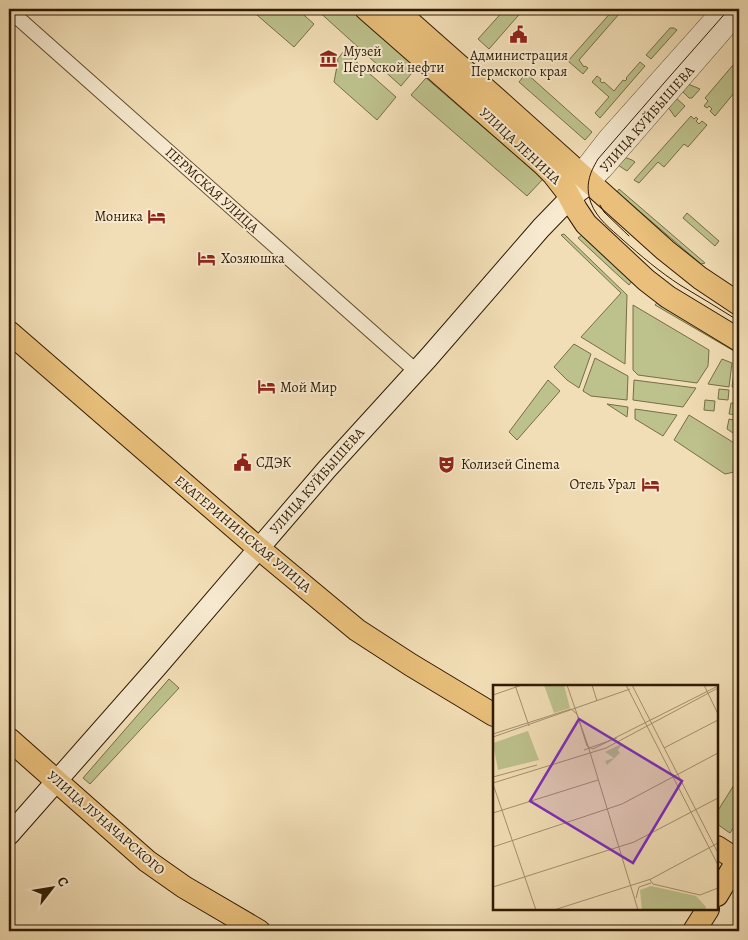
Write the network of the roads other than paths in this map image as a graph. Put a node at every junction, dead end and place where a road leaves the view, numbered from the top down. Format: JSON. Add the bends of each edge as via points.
{"nodes":[{"id":1,"x":366,"y":9,"type":"edge"},
{"id":2,"x":394,"y":9,"type":"edge"},
{"id":3,"x":722,"y":9,"type":"edge"},
{"id":4,"x":9,"y":10,"type":"edge"},
{"id":5,"x":739,"y":13,"type":"edge"},
{"id":6,"x":586,"y":186,"type":"junction"},
{"id":7,"x":739,"y":304,"type":"edge"},
{"id":8,"x":9,"y":332,"type":"edge"},
{"id":9,"x":739,"y":340,"type":"edge"},
{"id":10,"x":416,"y":371,"type":"junction"},
{"id":11,"x":259,"y":548,"type":"junction"},
{"id":12,"x":493,"y":714,"type":"edge"},
{"id":13,"x":9,"y":739,"type":"edge"},
{"id":14,"x":56,"y":781,"type":"junction"},
{"id":15,"x":9,"y":835,"type":"edge"},
{"id":16,"x":718,"y":848,"type":"edge"},
{"id":17,"x":739,"y":860,"type":"edge"},
{"id":18,"x":718,"y":893,"type":"edge"},
{"id":19,"x":707,"y":910,"type":"edge"},
{"id":20,"x":259,"y":931,"type":"edge"},
{"id":21,"x":694,"y":931,"type":"edge"}],
"edges":[{"from":1,"to":6,"type":"main road","name":"УЛИЦА ЛЕНИНА","via":[[553,174]]},
{"from":2,"to":6,"type":"main road","name":"УЛИЦА ЛЕНИНА","via":[[499,101]]},
{"from":3,"to":6,"type":"street","name":"УЛИЦА КУЙБЫШЕВА","via":[[607,138]]},
{"from":4,"to":10,"type":"street","name":"ПЕРМСКАЯ УЛИЦА"},
{"from":5,"to":6,"type":"street","name":"УЛИЦА КУЙБЫШЕВА"},
{"from":6,"to":7,"type":"main road","name":"УЛИЦА ЛЕНИНА","via":[[700,278]]},
{"from":6,"to":9,"type":"main road","name":"УЛИЦА ЛЕНИНА","via":[[576,209],[586,224],[668,297]]},
{"from":6,"to":10,"type":"main road","name":"УЛИЦА КУЙБЫШЕВА","via":[[549,219]]},
{"from":8,"to":11,"type":"main road","name":"ЕКАТЕРИНИНСКАЯ УЛИЦА"},
{"from":10,"to":11,"type":"main road","name":"УЛИЦА КУЙБЫШЕВА"},
{"from":11,"to":12,"type":"main road","name":"ЕКАТЕРИНИНСКАЯ УЛИЦА","via":[[357,630]]},
{"from":11,"to":14,"type":"main road","name":"УЛИЦА КУЙБЫШЕВА"},
{"from":13,"to":14,"type":"main road","name":"УЛИЦА ЛУНАЧАРСКОГО"},
{"from":14,"to":15,"type":"main road","name":"УЛИЦА КУЙБЫШЕВА"},
{"from":14,"to":20,"type":"main road","name":"УЛИЦА ЛУНАЧАРСКОГО","via":[[156,868]]},
{"from":16,"to":17,"type":"main road"},
{"from":17,"to":18,"type":"main road"},
{"from":19,"to":21,"type":"main road"}]}
